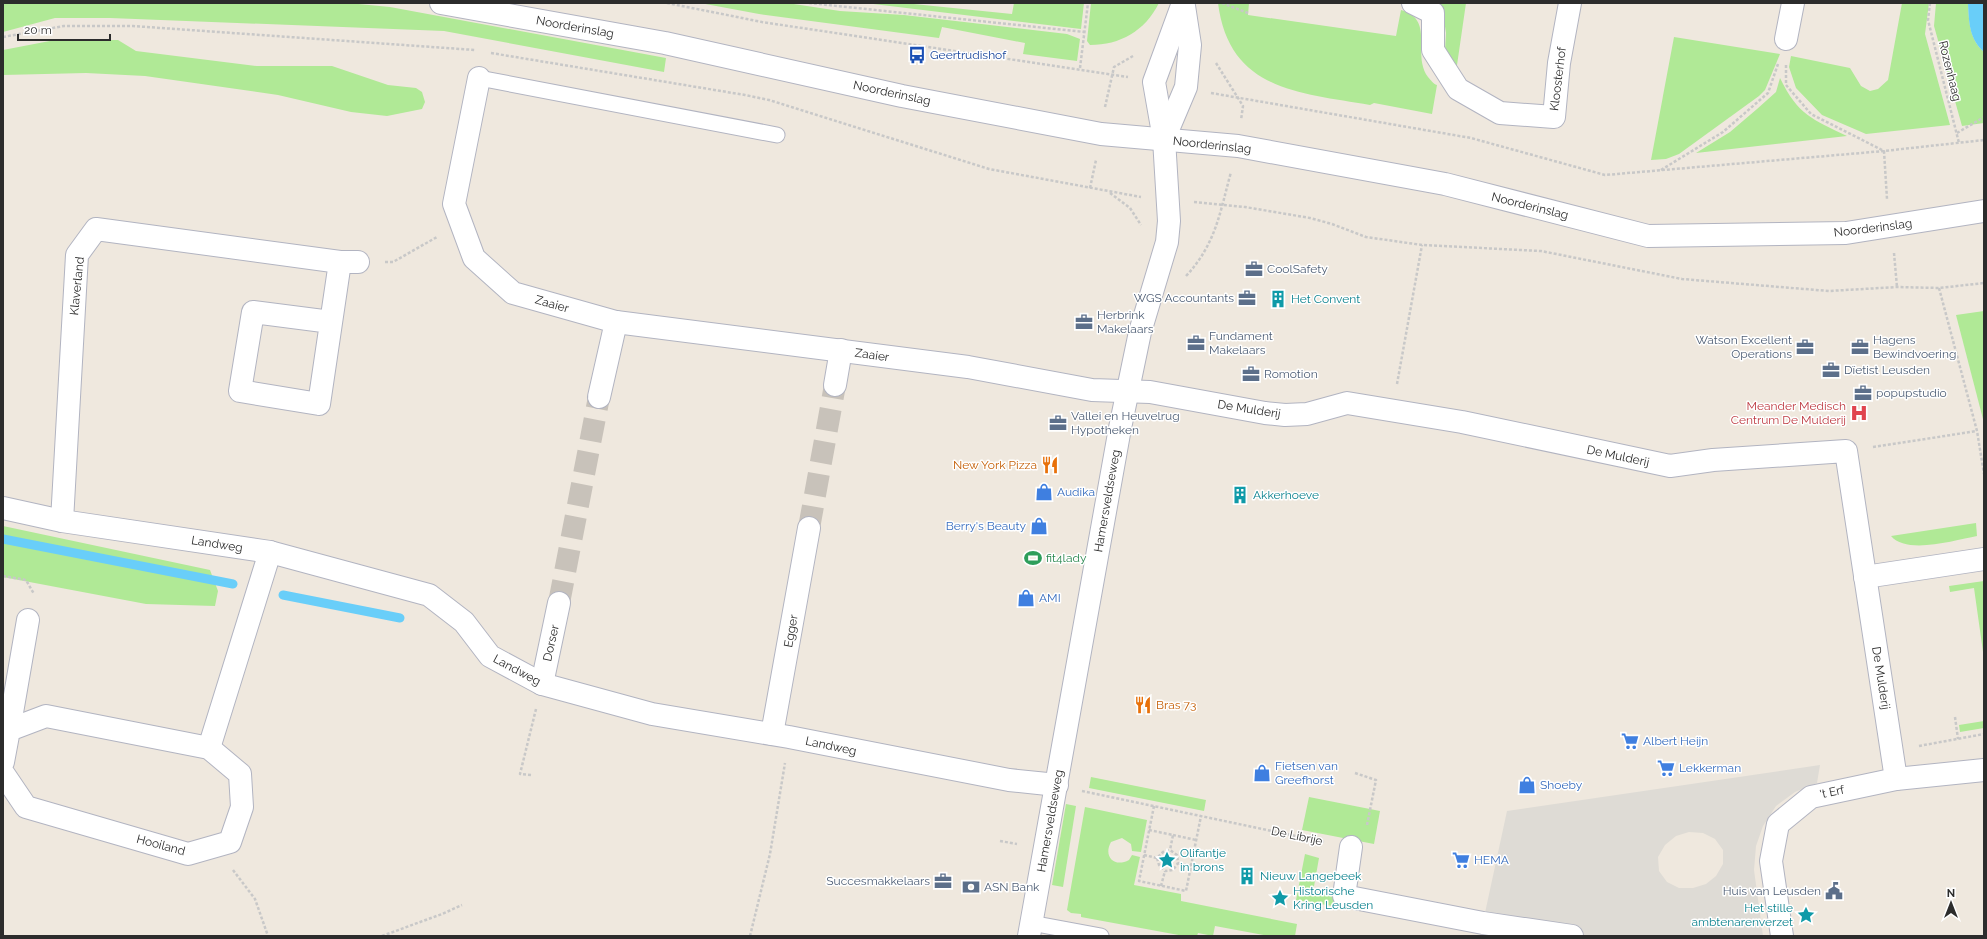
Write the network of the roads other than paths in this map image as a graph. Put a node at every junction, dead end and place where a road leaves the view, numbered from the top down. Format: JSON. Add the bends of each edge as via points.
{"nodes":[{"id":1,"x":441,"y":3,"type":"edge"},
{"id":2,"x":1183,"y":3,"type":"edge"},
{"id":3,"x":1413,"y":3,"type":"edge"},
{"id":4,"x":1570,"y":3,"type":"edge"},
{"id":5,"x":1793,"y":3,"type":"edge"},
{"id":6,"x":1786,"y":39,"type":"road end"},
{"id":7,"x":478,"y":78,"type":"joint"},
{"id":8,"x":777,"y":135,"type":"dead end"},
{"id":9,"x":1164,"y":140,"type":"junction"},
{"id":10,"x":1984,"y":211,"type":"edge"},
{"id":11,"x":331,"y":322,"type":"junction"},
{"id":12,"x":616,"y":322,"type":"junction"},
{"id":13,"x":841,"y":350,"type":"junction"},
{"id":14,"x":835,"y":385,"type":"tunnel mouth"},
{"id":15,"x":1127,"y":391,"type":"junction"},
{"id":16,"x":599,"y":397,"type":"tunnel mouth"},
{"id":17,"x":3,"y":508,"type":"edge"},
{"id":18,"x":62,"y":520,"type":"junction"},
{"id":19,"x":809,"y":528,"type":"tunnel mouth"},
{"id":20,"x":270,"y":552,"type":"junction"},
{"id":21,"x":1984,"y":559,"type":"edge"},
{"id":22,"x":1865,"y":577,"type":"junction"},
{"id":23,"x":559,"y":603,"type":"tunnel mouth"},
{"id":24,"x":28,"y":620,"type":"dead end"},
{"id":25,"x":542,"y":684,"type":"junction"},
{"id":26,"x":10,"y":730,"type":"junction"},
{"id":27,"x":780,"y":736,"type":"junction"},
{"id":28,"x":209,"y":748,"type":"junction"},
{"id":29,"x":3,"y":762,"type":"edge"},
{"id":30,"x":1984,"y":770,"type":"edge"},
{"id":31,"x":3,"y":773,"type":"edge"},
{"id":32,"x":1896,"y":779,"type":"junction"},
{"id":33,"x":1057,"y":785,"type":"junction"},
{"id":34,"x":1351,"y":848,"type":"road end"},
{"id":35,"x":1030,"y":930,"type":"edge"},
{"id":36,"x":1481,"y":930,"type":"edge"},
{"id":37,"x":1101,"y":936,"type":"edge"},
{"id":38,"x":1572,"y":936,"type":"edge"},
{"id":39,"x":1782,"y":936,"type":"edge"}],
"edges":[{"from":1,"to":9,"type":"street","name":"Noorderinslag","via":[[665,43],[902,96],[1101,134]]},
{"from":2,"to":9,"type":"street","name":"Hamersveldseweg","via":[[1190,46],[1186,87]]},
{"from":2,"to":9,"type":"street","name":"Hamersveldseweg","via":[[1154,82]]},
{"from":3,"to":4,"type":"street","name":"Kloosterhof","via":[[1433,13],[1433,50],[1458,89],[1500,113],[1554,117],[1559,63]]},
{"from":5,"to":6,"type":"street"},
{"from":7,"to":8,"type":"lane","name":"Zaaier"},
{"from":7,"to":12,"type":"street","name":"Zaaier","via":[[454,204],[474,258],[513,293]]},
{"from":9,"to":10,"type":"street","name":"Noorderinslag","via":[[1238,146],[1445,184],[1648,236],[1846,233]]},
{"from":9,"to":15,"type":"street","name":"Hamersveldseweg","via":[[1169,221],[1167,242],[1140,332]]},
{"from":11,"to":11,"type":"street","via":[[318,404],[240,391],[253,312]]},
{"from":11,"to":18,"type":"street","name":"Klaverland","via":[[349,262],[96,229],[77,255]]},
{"from":12,"to":13,"type":"street","name":"Zaaier"},
{"from":12,"to":16,"type":"street"},
{"from":13,"to":14,"type":"street"},
{"from":13,"to":15,"type":"street","name":"Zaaier","via":[[968,367],[1092,390]]},
{"from":15,"to":22,"type":"street","name":"De Mulderij","via":[[1150,392],[1286,415],[1307,414],[1347,402],[1462,422],[1670,466],[1713,460],[1846,451]]},
{"from":15,"to":33,"type":"street","name":"Hamersveldseweg"},
{"from":17,"to":18,"type":"street","name":"Landweg"},
{"from":18,"to":20,"type":"street","name":"Landweg"},
{"from":19,"to":27,"type":"street","name":"Egger"},
{"from":20,"to":25,"type":"street","name":"Landweg","via":[[429,595],[464,622],[490,656]]},
{"from":20,"to":28,"type":"street"},
{"from":21,"to":22,"type":"street"},
{"from":22,"to":32,"type":"street","name":"De Mulderij"},
{"from":23,"to":25,"type":"street","name":"Dorser"},
{"from":24,"to":26,"type":"street"},
{"from":25,"to":27,"type":"street","name":"Landweg","via":[[652,714]]},
{"from":26,"to":28,"type":"street","name":"Hooiland","via":[[46,716]]},
{"from":26,"to":29,"type":"street"},
{"from":27,"to":33,"type":"street","name":"Landweg","via":[[1008,780]]},
{"from":28,"to":31,"type":"street","name":"Hooiland","via":[[240,774],[242,807],[230,842],[188,854],[26,807]]},
{"from":30,"to":32,"type":"street","name":"'t Erf"},
{"from":32,"to":39,"type":"street","name":"'t Erf","via":[[1811,797],[1778,824],[1771,861]]},
{"from":33,"to":35,"type":"street","name":"Hamersveldseweg"},
{"from":34,"to":36,"type":"street","via":[[1344,896]]},
{"from":35,"to":37,"type":"lane"},
{"from":36,"to":38,"type":"street"}]}
